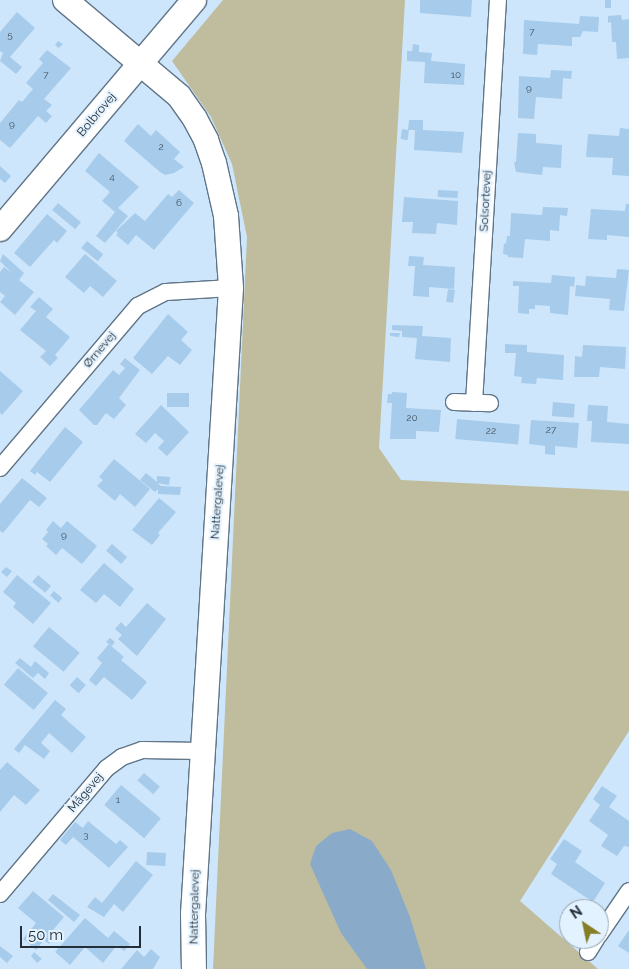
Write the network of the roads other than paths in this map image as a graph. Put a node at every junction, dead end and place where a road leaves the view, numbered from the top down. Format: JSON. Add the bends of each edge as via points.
{"nodes":[{"id":1,"x":65,"y":0,"type":"edge"},
{"id":2,"x":194,"y":0,"type":"edge"},
{"id":3,"x":498,"y":0,"type":"edge"},
{"id":4,"x":141,"y":64,"type":"junction"},
{"id":5,"x":0,"y":229,"type":"edge"},
{"id":6,"x":231,"y":288,"type":"junction"},
{"id":7,"x":454,"y":402,"type":"dead end"},
{"id":8,"x":0,"y":468,"type":"edge"},
{"id":9,"x":202,"y":751,"type":"junction"},
{"id":10,"x":629,"y":891,"type":"edge"},
{"id":11,"x":0,"y":894,"type":"edge"},
{"id":12,"x":609,"y":920,"type":"edge"},
{"id":13,"x":194,"y":969,"type":"edge"}],
"edges":[{"from":1,"to":4,"type":"street","name":"Nattergalevej"},
{"from":2,"to":4,"type":"street","name":"Bolbrovej"},
{"from":3,"to":7,"type":"street","name":"Solsortevej","via":[[482,403]]},
{"from":4,"to":5,"type":"street","name":"Bolbrovej"},
{"from":4,"to":6,"type":"street","name":"Nattergalevej","via":[[179,96],[206,140],[226,216]]},
{"from":6,"to":8,"type":"street","name":"Ørnevej","via":[[166,292],[138,306]]},
{"from":6,"to":9,"type":"street","name":"Nattergalevej"},
{"from":9,"to":11,"type":"street","name":"Mågevej","via":[[142,750],[122,757],[107,768]]},
{"from":9,"to":13,"type":"street","name":"Nattergalevej","via":[[193,914]]},
{"from":10,"to":12,"type":"street"}]}
